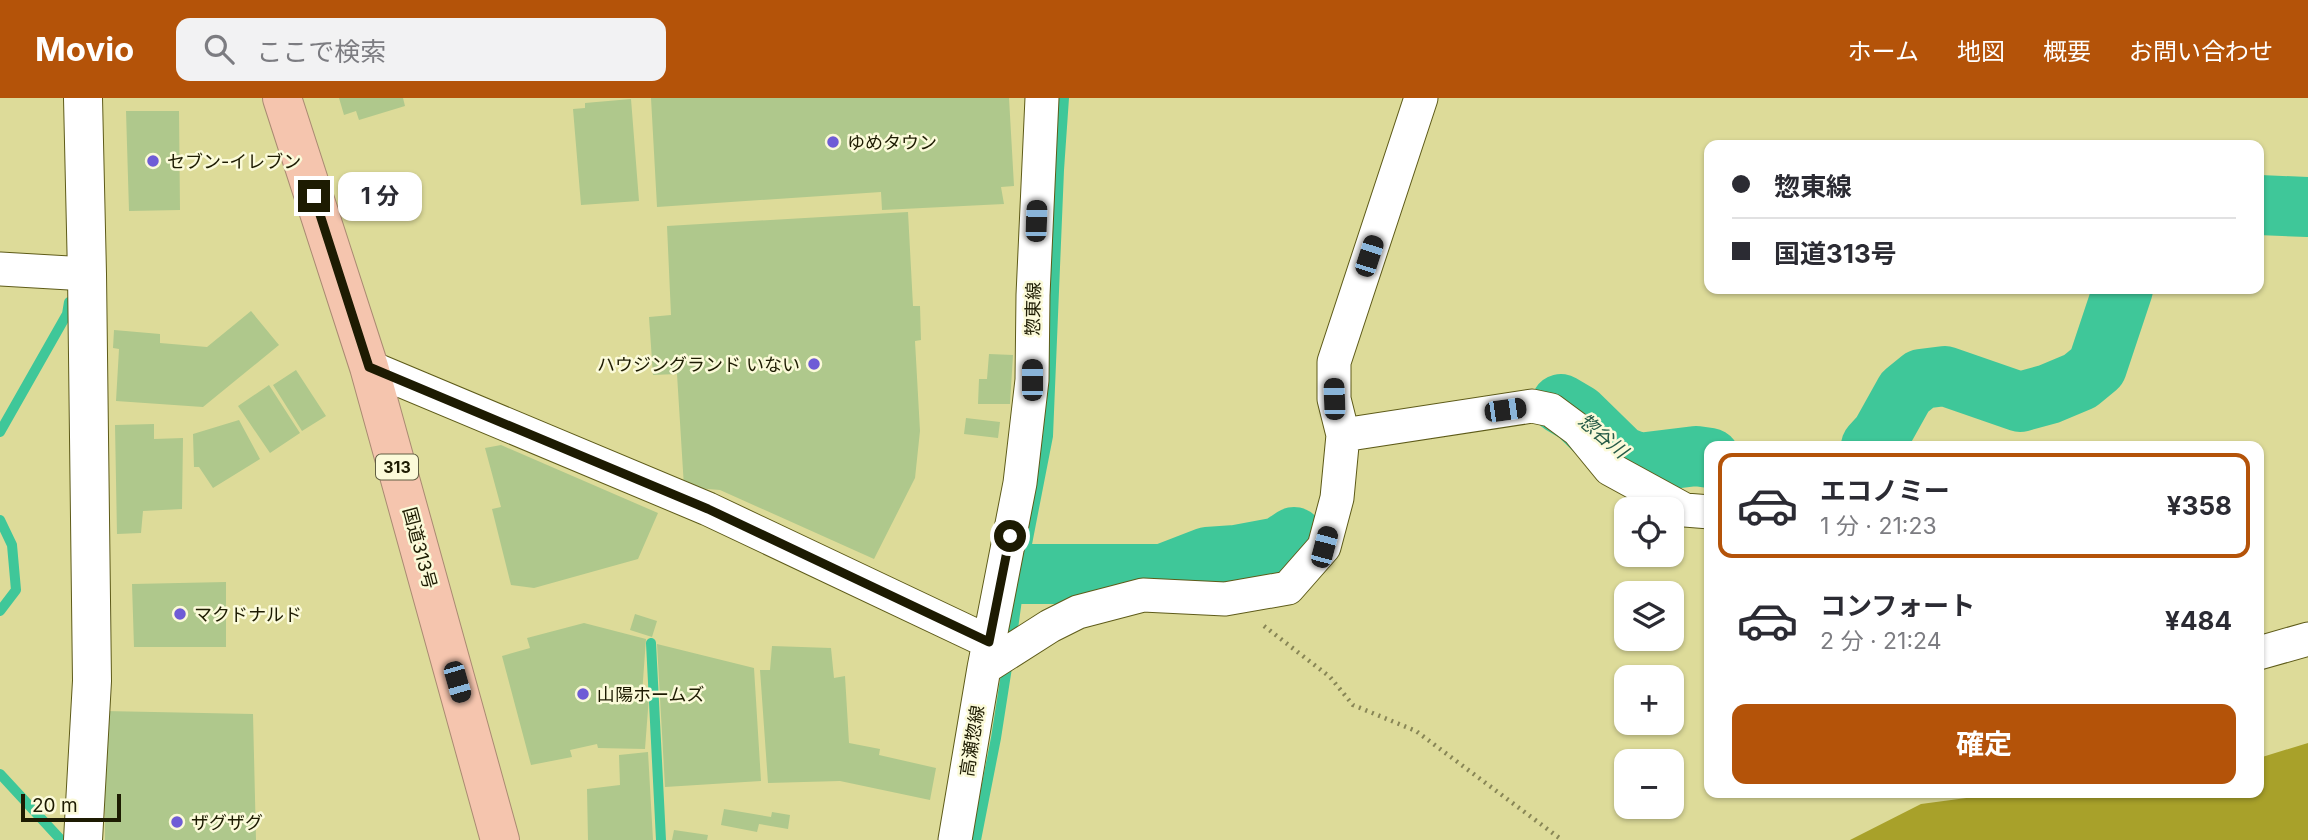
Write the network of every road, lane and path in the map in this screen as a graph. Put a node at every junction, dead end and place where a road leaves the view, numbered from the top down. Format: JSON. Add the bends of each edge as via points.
{"nodes":[{"id":1,"x":83,"y":98,"type":"edge"},
{"id":2,"x":282,"y":98,"type":"edge"},
{"id":3,"x":1042,"y":98,"type":"edge"},
{"id":4,"x":1422,"y":98,"type":"edge"},
{"id":5,"x":0,"y":269,"type":"edge"},
{"id":6,"x":87,"y":274,"type":"junction"},
{"id":7,"x":369,"y":367,"type":"junction"},
{"id":8,"x":1343,"y":435,"type":"junction"},
{"id":9,"x":1704,"y":512,"type":"edge"},
{"id":10,"x":1225,"y":600,"type":"junction"},
{"id":11,"x":2308,"y":639,"type":"edge"},
{"id":12,"x":2264,"y":652,"type":"edge"},
{"id":13,"x":986,"y":655,"type":"junction"},
{"id":14,"x":83,"y":840,"type":"edge"},
{"id":15,"x":500,"y":840,"type":"edge"},
{"id":16,"x":955,"y":840,"type":"edge"},
{"id":17,"x":1562,"y":840,"type":"edge"}],
"edges":[{"from":1,"to":6,"type":"street"},
{"from":2,"to":7,"type":"highway","name":"国道313号","number":"313"},
{"from":3,"to":13,"type":"street","name":"惣東線","via":[[1032,380],[1020,483]]},
{"from":4,"to":8,"type":"street","via":[[1334,362],[1334,399]]},
{"from":5,"to":6,"type":"street"},
{"from":6,"to":14,"type":"street","via":[[92,681]]},
{"from":7,"to":13,"type":"street","via":[[708,509]]},
{"from":7,"to":15,"type":"highway","name":"国道313号","number":"313"},
{"from":8,"to":9,"type":"street","via":[[1532,406],[1550,410],[1578,430],[1610,469],[1685,510]]},
{"from":8,"to":10,"type":"street","via":[[1337,498],[1324,547],[1288,588]]},
{"from":10,"to":13,"type":"street","via":[[1143,595],[1078,612]]},
{"from":10,"to":17,"type":"path","via":[[1330,677],[1353,705],[1416,731]]},
{"from":11,"to":12,"type":"street"},
{"from":13,"to":16,"type":"street","name":"高瀬惣線"}]}
